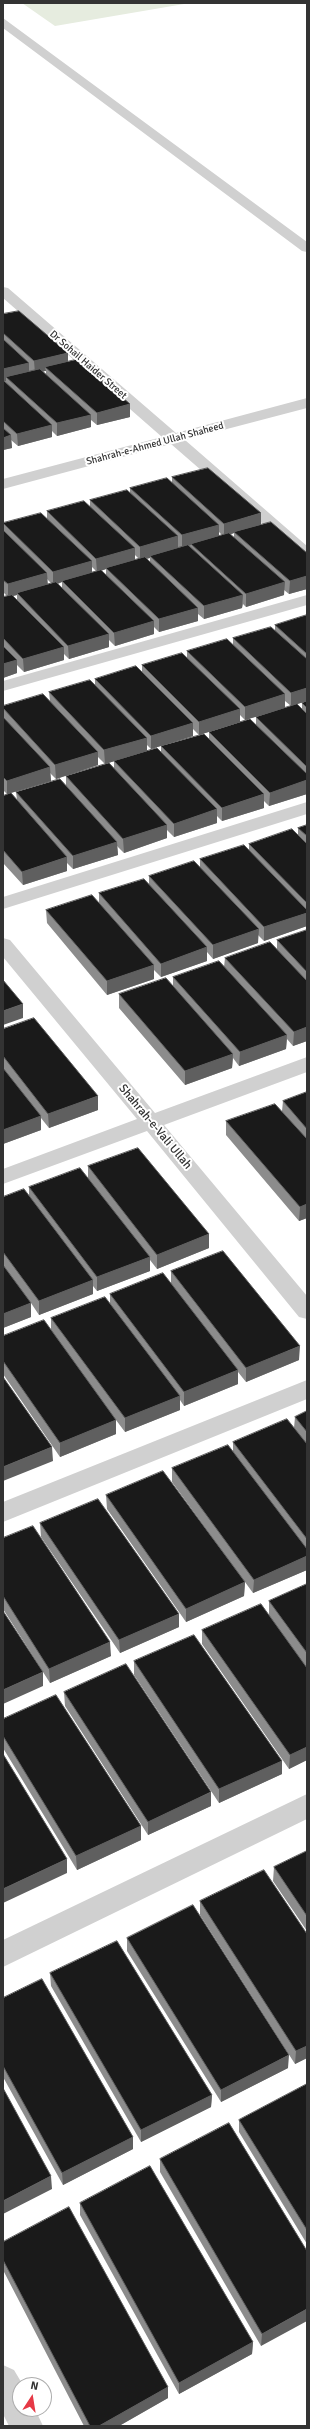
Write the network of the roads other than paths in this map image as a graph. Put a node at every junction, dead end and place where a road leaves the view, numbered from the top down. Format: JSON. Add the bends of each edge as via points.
{"nodes":[{"id":1,"x":3,"y":22,"type":"edge"},
{"id":2,"x":307,"y":248,"type":"edge"},
{"id":3,"x":3,"y":291,"type":"edge"},
{"id":4,"x":25,"y":310,"type":"junction"},
{"id":5,"x":10,"y":313,"type":"edge"},
{"id":6,"x":307,"y":403,"type":"edge"},
{"id":7,"x":173,"y":438,"type":"junction"},
{"id":8,"x":3,"y":484,"type":"edge"},
{"id":9,"x":307,"y":554,"type":"edge"},
{"id":10,"x":307,"y":600,"type":"edge"},
{"id":11,"x":3,"y":686,"type":"edge"},
{"id":12,"x":307,"y":808,"type":"edge"},
{"id":13,"x":3,"y":904,"type":"edge"},
{"id":14,"x":3,"y":944,"type":"edge"},
{"id":15,"x":307,"y":1064,"type":"edge"},
{"id":16,"x":152,"y":1123,"type":"junction"},
{"id":17,"x":3,"y":1177,"type":"edge"},
{"id":18,"x":307,"y":1311,"type":"edge"},
{"id":19,"x":307,"y":1388,"type":"edge"},
{"id":20,"x":3,"y":1512,"type":"edge"},
{"id":21,"x":307,"y":1806,"type":"edge"},
{"id":22,"x":3,"y":1954,"type":"edge"},
{"id":23,"x":3,"y":2381,"type":"edge"},
{"id":24,"x":27,"y":2426,"type":"edge"}],
"edges":[{"from":1,"to":2,"type":"street"},
{"from":3,"to":4,"type":"street","name":"Dr Sohail Haider Street"},
{"from":4,"to":5,"type":"street"},
{"from":4,"to":7,"type":"street","name":"Dr Sohail Haider Street"},
{"from":6,"to":7,"type":"street","name":"Shahrah-e-Ahmed Ullah Shaheed"},
{"from":7,"to":8,"type":"street","name":"Shahrah-e-Ahmed Ullah Shaheed"},
{"from":7,"to":9,"type":"street","name":"Dr Sohail Haider Street"},
{"from":10,"to":11,"type":"street"},
{"from":12,"to":13,"type":"street"},
{"from":14,"to":16,"type":"street","name":"Shahrah-e-Vali Ullah"},
{"from":15,"to":16,"type":"street"},
{"from":16,"to":17,"type":"street"},
{"from":16,"to":18,"type":"street","name":"Shahrah-e-Vali Ullah"},
{"from":19,"to":20,"type":"street"},
{"from":21,"to":22,"type":"street"},
{"from":23,"to":24,"type":"street"}]}
